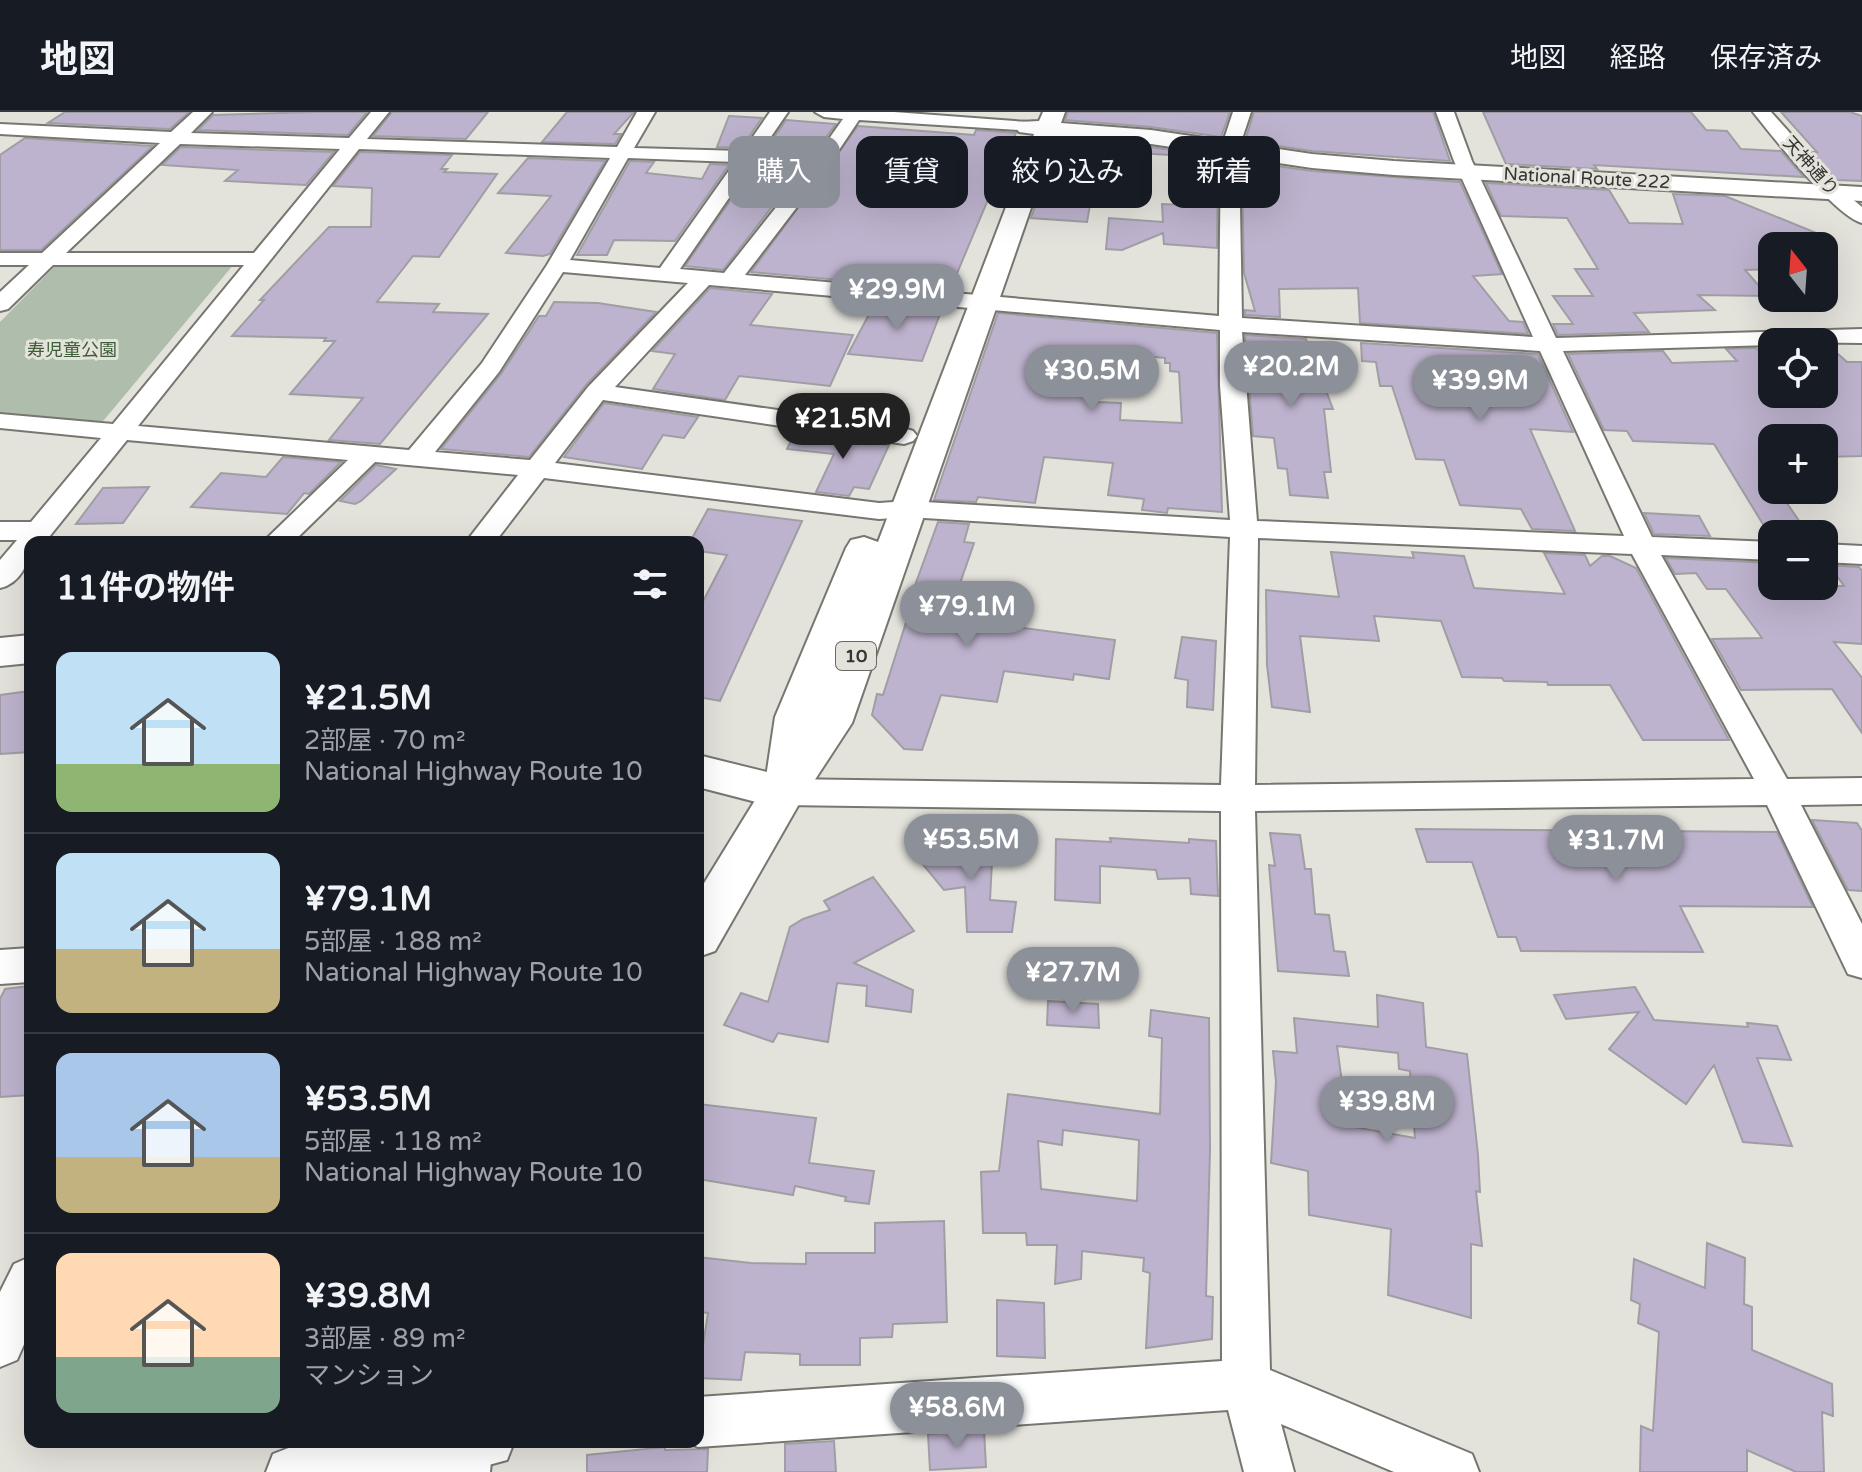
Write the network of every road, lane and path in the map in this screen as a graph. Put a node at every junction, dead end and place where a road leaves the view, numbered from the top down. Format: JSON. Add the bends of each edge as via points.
{"nodes":[{"id":1,"x":30,"y":112,"type":"edge"},
{"id":2,"x":203,"y":112,"type":"edge"},
{"id":3,"x":380,"y":112,"type":"edge"},
{"id":4,"x":646,"y":112,"type":"edge"},
{"id":5,"x":779,"y":112,"type":"edge"},
{"id":6,"x":824,"y":112,"type":"edge"},
{"id":7,"x":1242,"y":112,"type":"edge"},
{"id":8,"x":1445,"y":112,"type":"edge"},
{"id":9,"x":1762,"y":112,"type":"edge"},
{"id":10,"x":855,"y":113,"type":"edge"},
{"id":11,"x":1040,"y":120,"type":"edge"},
{"id":12,"x":2,"y":131,"type":"edge"},
{"id":13,"x":762,"y":136,"type":"edge"},
{"id":14,"x":1234,"y":136,"type":"edge"},
{"id":15,"x":175,"y":138,"type":"junction"},
{"id":16,"x":1168,"y":139,"type":"edge"},
{"id":17,"x":355,"y":143,"type":"junction"},
{"id":18,"x":622,"y":152,"type":"junction"},
{"id":19,"x":728,"y":156,"type":"edge"},
{"id":20,"x":1280,"y":156,"type":"edge"},
{"id":21,"x":1470,"y":171,"type":"junction"},
{"id":22,"x":728,"y":186,"type":"edge"},
{"id":23,"x":1832,"y":192,"type":"junction"},
{"id":24,"x":1862,"y":194,"type":"edge"},
{"id":25,"x":1230,"y":208,"type":"edge"},
{"id":26,"x":1862,"y":217,"type":"edge"},
{"id":27,"x":0,"y":259,"type":"edge"},
{"id":28,"x":47,"y":259,"type":"junction"},
{"id":29,"x":261,"y":259,"type":"junction"},
{"id":30,"x":557,"y":265,"type":"junction"},
{"id":31,"x":667,"y":273,"type":"junction"},
{"id":32,"x":705,"y":277,"type":"junction"},
{"id":33,"x":731,"y":279,"type":"junction"},
{"id":34,"x":971,"y":303,"type":"junction"},
{"id":35,"x":0,"y":304,"type":"edge"},
{"id":36,"x":1229,"y":324,"type":"junction"},
{"id":37,"x":1862,"y":336,"type":"edge"},
{"id":38,"x":1548,"y":345,"type":"junction"},
{"id":39,"x":597,"y":392,"type":"junction"},
{"id":40,"x":0,"y":421,"type":"edge"},
{"id":41,"x":120,"y":434,"type":"junction"},
{"id":42,"x":904,"y":436,"type":"junction"},
{"id":43,"x":370,"y":453,"type":"junction"},
{"id":44,"x":417,"y":457,"type":"junction"},
{"id":45,"x":538,"y":469,"type":"junction"},
{"id":46,"x":894,"y":510,"type":"junction"},
{"id":47,"x":1244,"y":529,"type":"junction"},
{"id":48,"x":0,"y":531,"type":"edge"},
{"id":49,"x":39,"y":531,"type":"junction"},
{"id":50,"x":35,"y":536,"type":"edge"},
{"id":51,"x":283,"y":536,"type":"edge"},
{"id":52,"x":485,"y":536,"type":"edge"},
{"id":53,"x":1642,"y":546,"type":"junction"},
{"id":54,"x":24,"y":549,"type":"edge"},
{"id":55,"x":1758,"y":550,"type":"edge"},
{"id":56,"x":1838,"y":554,"type":"edge"},
{"id":57,"x":1862,"y":555,"type":"edge"},
{"id":58,"x":0,"y":579,"type":"edge"},
{"id":59,"x":24,"y":650,"type":"edge"},
{"id":60,"x":0,"y":652,"type":"edge"},
{"id":61,"x":704,"y":772,"type":"edge"},
{"id":62,"x":1862,"y":791,"type":"edge"},
{"id":63,"x":783,"y":792,"type":"junction"},
{"id":64,"x":1778,"y":793,"type":"junction"},
{"id":65,"x":1238,"y":798,"type":"junction"},
{"id":66,"x":704,"y":926,"type":"edge"},
{"id":67,"x":1862,"y":962,"type":"edge"},
{"id":68,"x":24,"y":965,"type":"edge"},
{"id":69,"x":0,"y":967,"type":"edge"},
{"id":70,"x":24,"y":1293,"type":"edge"},
{"id":71,"x":0,"y":1343,"type":"edge"},
{"id":72,"x":1246,"y":1384,"type":"junction"},
{"id":73,"x":704,"y":1422,"type":"edge"},
{"id":74,"x":467,"y":1451,"type":"edge"},
{"id":75,"x":291,"y":1472,"type":"edge"},
{"id":76,"x":1269,"y":1472,"type":"edge"},
{"id":77,"x":1454,"y":1472,"type":"edge"}],
"edges":[{"from":1,"to":12,"type":"street"},
{"from":2,"to":15,"type":"street"},
{"from":3,"to":17,"type":"street"},
{"from":4,"to":18,"type":"street"},
{"from":5,"to":13,"type":"street"},
{"from":6,"to":10,"type":"street"},
{"from":7,"to":14,"type":"street"},
{"from":8,"to":21,"type":"street"},
{"from":9,"to":23,"type":"street","name":"天神通り"},
{"from":10,"to":11,"type":"street"},
{"from":10,"to":33,"type":"street"},
{"from":11,"to":16,"type":"main road","name":"National Route 222"},
{"from":11,"to":34,"type":"main road","number":"10","via":[[1020,196]]},
{"from":12,"to":15,"type":"street"},
{"from":15,"to":17,"type":"street"},
{"from":15,"to":28,"type":"street"},
{"from":17,"to":18,"type":"street"},
{"from":17,"to":29,"type":"street"},
{"from":18,"to":19,"type":"street"},
{"from":18,"to":30,"type":"street"},
{"from":20,"to":21,"type":"main road","name":"National Route 222"},
{"from":21,"to":23,"type":"main road","name":"National Route 222"},
{"from":21,"to":38,"type":"street"},
{"from":22,"to":31,"type":"street"},
{"from":23,"to":24,"type":"main road","name":"National Route 222"},
{"from":23,"to":26,"type":"street","name":"天神通り"},
{"from":25,"to":36,"type":"street"},
{"from":27,"to":28,"type":"street"},
{"from":28,"to":29,"type":"street"},
{"from":28,"to":35,"type":"street"},
{"from":29,"to":41,"type":"street"},
{"from":30,"to":31,"type":"street"},
{"from":30,"to":44,"type":"street","via":[[491,367]]},
{"from":31,"to":32,"type":"street"},
{"from":32,"to":33,"type":"street"},
{"from":32,"to":39,"type":"street"},
{"from":33,"to":34,"type":"street"},
{"from":34,"to":36,"type":"street"},
{"from":34,"to":42,"type":"main road","number":"10"},
{"from":34,"to":46,"type":"main road","number":"10"},
{"from":36,"to":38,"type":"street"},
{"from":36,"to":47,"type":"street"},
{"from":37,"to":38,"type":"street"},
{"from":38,"to":53,"type":"street"},
{"from":39,"to":42,"type":"street"},
{"from":39,"to":45,"type":"street"},
{"from":40,"to":41,"type":"street"},
{"from":41,"to":43,"type":"street"},
{"from":41,"to":49,"type":"street"},
{"from":42,"to":46,"type":"main road","number":"10"},
{"from":43,"to":44,"type":"street"},
{"from":43,"to":51,"type":"street"},
{"from":44,"to":45,"type":"street"},
{"from":45,"to":46,"type":"street"},
{"from":45,"to":52,"type":"street"},
{"from":46,"to":47,"type":"street"},
{"from":46,"to":63,"type":"main road","number":"10","via":[[831,723]]},
{"from":47,"to":53,"type":"street"},
{"from":47,"to":65,"type":"street"},
{"from":48,"to":49,"type":"street"},
{"from":49,"to":50,"type":"street"},
{"from":53,"to":55,"type":"street"},
{"from":53,"to":64,"type":"street"},
{"from":54,"to":58,"type":"street"},
{"from":56,"to":57,"type":"street"},
{"from":59,"to":60,"type":"main road"},
{"from":61,"to":63,"type":"main road"},
{"from":62,"to":64,"type":"street"},
{"from":63,"to":65,"type":"street"},
{"from":63,"to":66,"type":"main road","number":"10"},
{"from":64,"to":65,"type":"street"},
{"from":64,"to":67,"type":"street"},
{"from":65,"to":72,"type":"street"},
{"from":68,"to":69,"type":"street"},
{"from":70,"to":71,"type":"street"},
{"from":72,"to":73,"type":"street"},
{"from":72,"to":76,"type":"street"},
{"from":72,"to":77,"type":"street"},
{"from":74,"to":75,"type":"street"}]}
